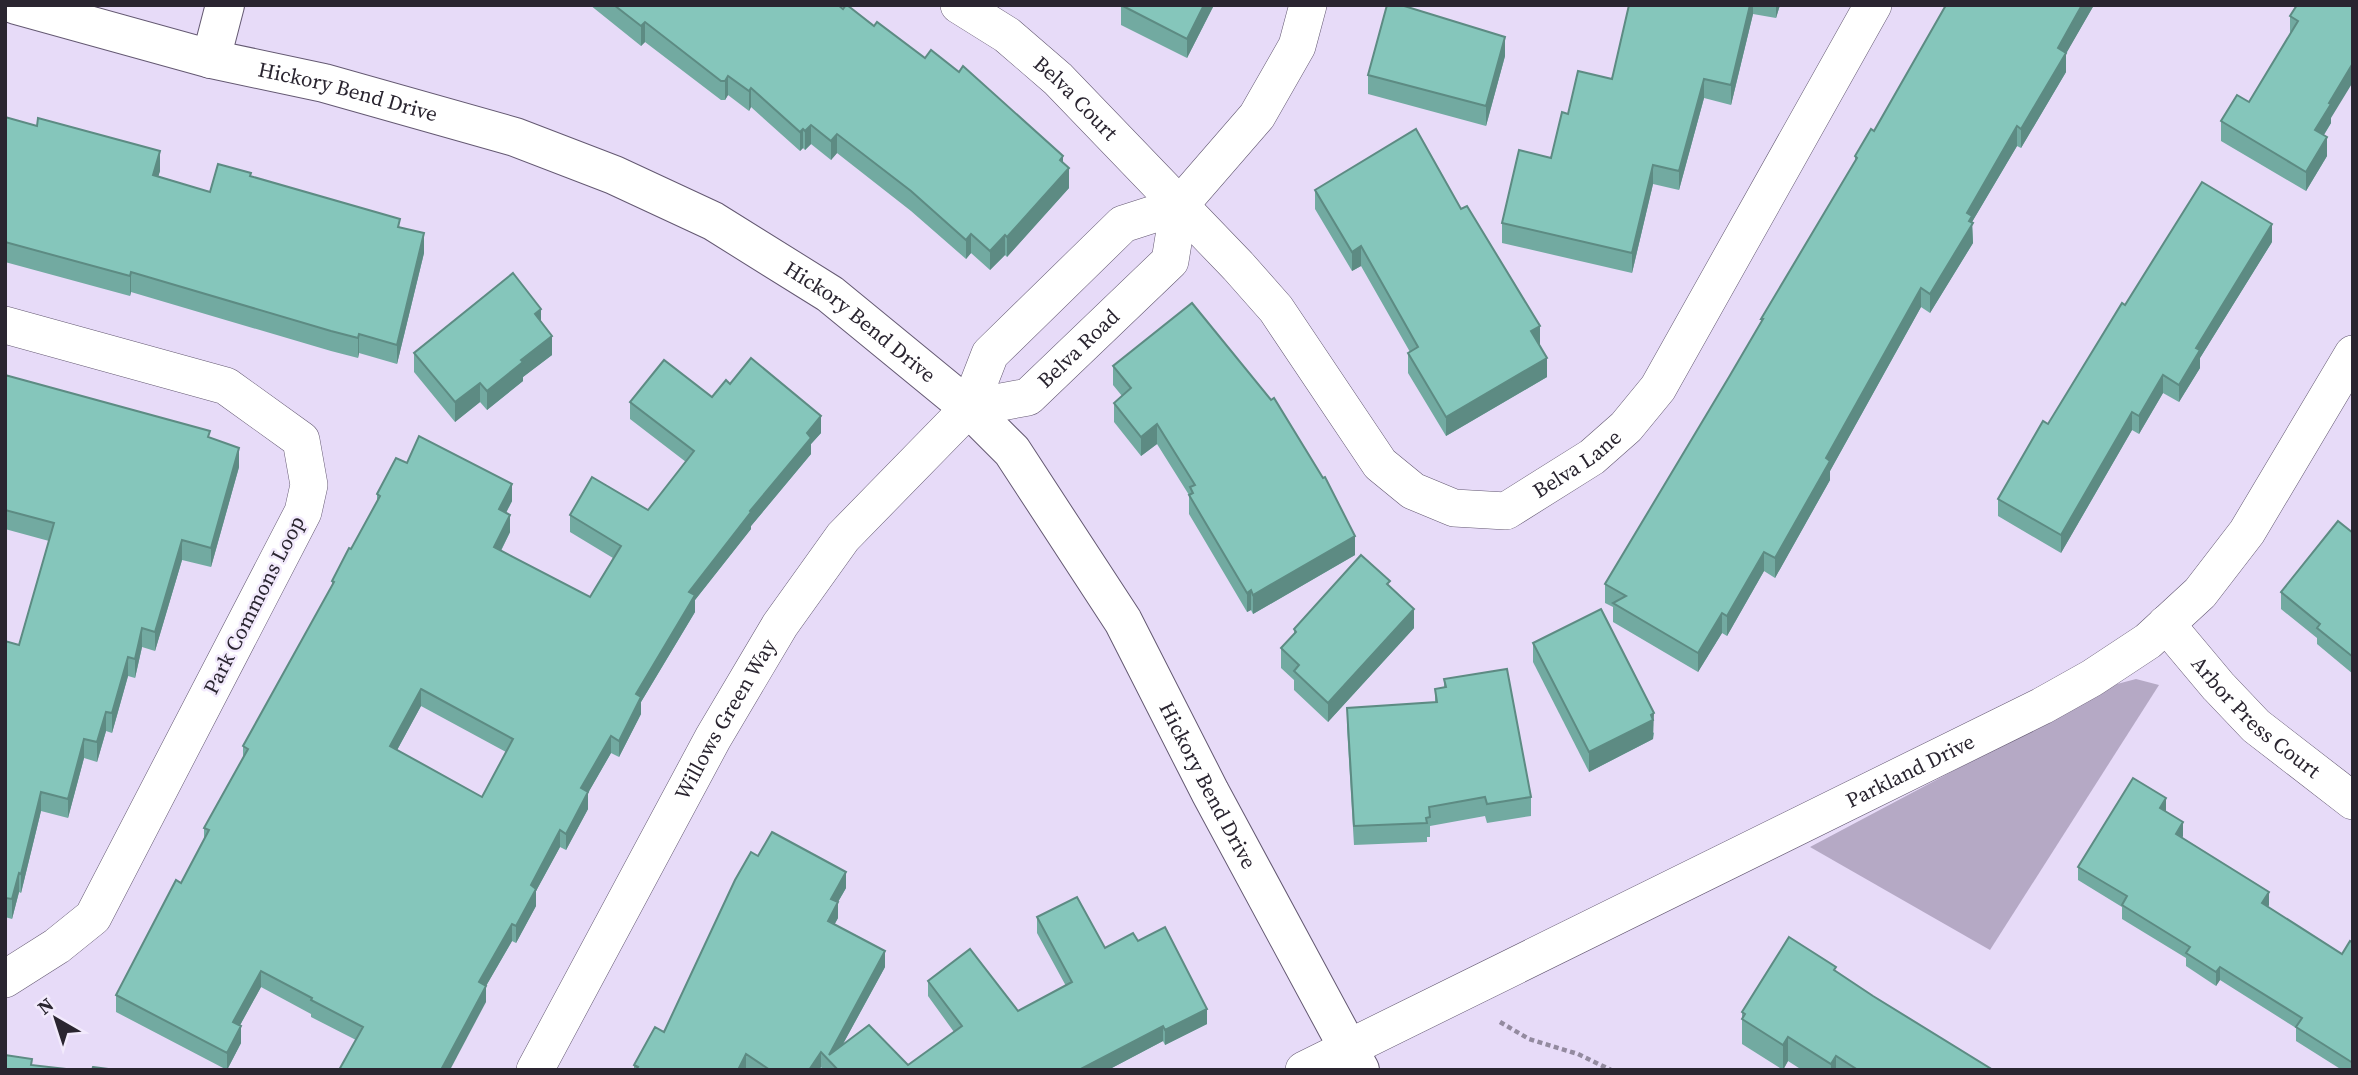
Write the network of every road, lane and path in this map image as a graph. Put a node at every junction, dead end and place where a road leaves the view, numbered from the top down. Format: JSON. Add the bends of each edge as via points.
{"nodes":[{"id":1,"x":16,"y":5,"type":"edge"},
{"id":2,"x":225,"y":5,"type":"edge"},
{"id":3,"x":959,"y":5,"type":"edge"},
{"id":4,"x":1308,"y":5,"type":"edge"},
{"id":5,"x":1873,"y":5,"type":"edge"},
{"id":6,"x":211,"y":59,"type":"junction"},
{"id":7,"x":1180,"y":206,"type":"junction"},
{"id":8,"x":5,"y":325,"type":"edge"},
{"id":9,"x":2353,"y":354,"type":"edge"},
{"id":10,"x":969,"y":408,"type":"junction"},
{"id":11,"x":2166,"y":624,"type":"junction"},
{"id":12,"x":2353,"y":801,"type":"edge"},
{"id":13,"x":5,"y":979,"type":"edge"},
{"id":14,"x":1500,"y":1022,"type":"dead end"},
{"id":15,"x":1354,"y":1059,"type":"edge"},
{"id":16,"x":535,"y":1070,"type":"edge"},
{"id":17,"x":1304,"y":1070,"type":"edge"},
{"id":18,"x":1611,"y":1070,"type":"edge"}],
"edges":[{"from":1,"to":6,"type":"street","name":"Hickory Bend Drive"},
{"from":2,"to":6,"type":"street"},
{"from":3,"to":7,"type":"street","name":"Belva Court","via":[[1007,35],[1058,79]]},
{"from":4,"to":7,"type":"street","via":[[1297,46],[1257,117]]},
{"from":5,"to":7,"type":"street","name":"Belva Lane","via":[[1658,388],[1626,427],[1592,457],[1506,511],[1454,508],[1413,491],[1380,464],[1276,309]]},
{"from":6,"to":10,"type":"street","name":"Hickory Bend Drive","via":[[324,83],[515,137],[614,175],[713,221],[830,294]]},
{"from":7,"to":10,"type":"street","via":[[1123,224],[990,354]]},
{"from":7,"to":10,"type":"street","name":"Belva Road","via":[[1170,261],[1104,325],[1028,397]]},
{"from":8,"to":13,"type":"street","name":"Park Commons Loop","via":[[226,386],[301,440],[309,485],[303,512],[93,917]]},
{"from":9,"to":11,"type":"street","name":"Parkland Drive","via":[[2248,532],[2200,593]]},
{"from":10,"to":15,"type":"street","name":"Hickory Bend Drive","via":[[1012,451],[1123,621]]},
{"from":10,"to":16,"type":"street","name":"Willows Green Way","via":[[843,537],[780,625],[713,738]]},
{"from":11,"to":12,"type":"street","name":"Arbor Press Court","via":[[2256,726]]},
{"from":11,"to":15,"type":"street","name":"Parkland Drive","via":[[2148,641],[2042,706]]},
{"from":14,"to":18,"type":"path","via":[[1529,1039]]},
{"from":15,"to":17,"type":"street","name":"Parkland Drive"}]}
